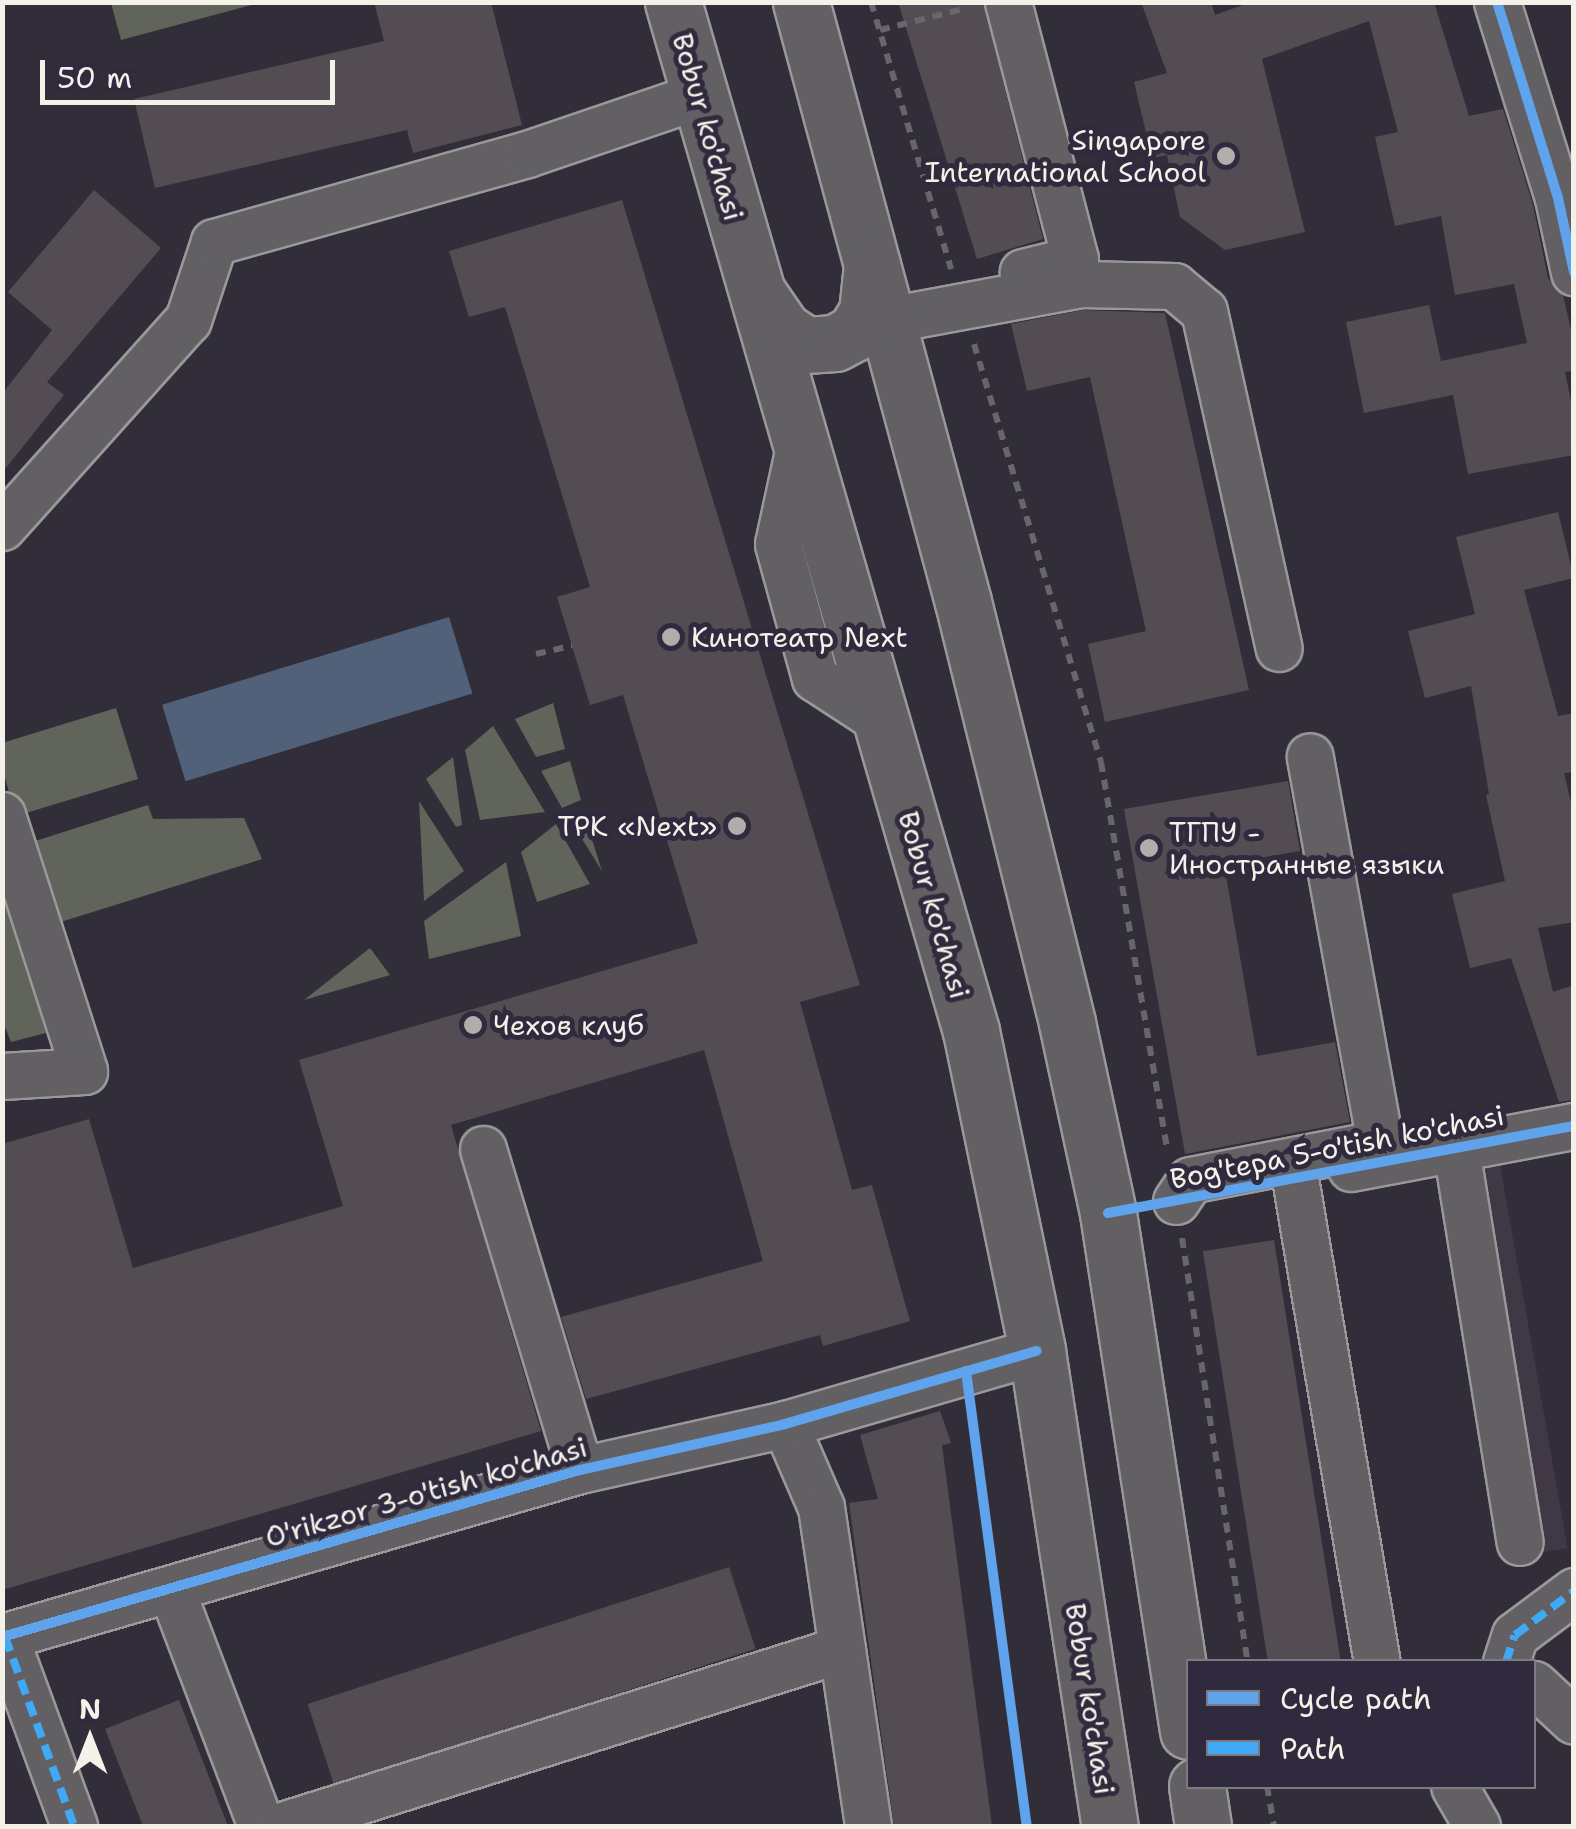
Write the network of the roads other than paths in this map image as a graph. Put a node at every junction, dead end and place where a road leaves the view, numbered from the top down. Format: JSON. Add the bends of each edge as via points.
{"nodes":[{"id":1,"x":672,"y":2,"type":"edge"},
{"id":2,"x":800,"y":2,"type":"edge"},
{"id":3,"x":1497,"y":2,"type":"edge"},
{"id":4,"x":989,"y":5,"type":"edge"},
{"id":5,"x":700,"y":95,"type":"junction"},
{"id":6,"x":1566,"y":197,"type":"edge"},
{"id":7,"x":872,"y":264,"type":"junction"},
{"id":8,"x":1574,"y":272,"type":"edge"},
{"id":9,"x":757,"y":292,"type":"dead end"},
{"id":10,"x":963,"y":307,"type":"junction"},
{"id":11,"x":886,"y":320,"type":"junction"},
{"id":12,"x":2,"y":527,"type":"edge"},
{"id":13,"x":1279,"y":648,"type":"dead end"},
{"id":14,"x":1310,"y":756,"type":"dead end"},
{"id":15,"x":2,"y":815,"type":"edge"},
{"id":16,"x":2,"y":1076,"type":"edge"},
{"id":17,"x":1574,"y":1126,"type":"edge"},
{"id":18,"x":1456,"y":1149,"type":"junction"},
{"id":19,"x":483,"y":1150,"type":"dead end"},
{"id":20,"x":1295,"y":1178,"type":"junction"},
{"id":21,"x":1176,"y":1200,"type":"junction"},
{"id":22,"x":1108,"y":1213,"type":"junction"},
{"id":23,"x":1037,"y":1351,"type":"junction"},
{"id":24,"x":785,"y":1424,"type":"junction"},
{"id":25,"x":580,"y":1470,"type":"junction"},
{"id":26,"x":1520,"y":1542,"type":"dead end"},
{"id":27,"x":171,"y":1589,"type":"junction"},
{"id":28,"x":1574,"y":1591,"type":"edge"},
{"id":29,"x":4,"y":1637,"type":"edge"},
{"id":30,"x":842,"y":1648,"type":"junction"},
{"id":31,"x":1376,"y":1659,"type":"edge"},
{"id":32,"x":1509,"y":1659,"type":"edge"},
{"id":33,"x":1536,"y":1686,"type":"edge"},
{"id":34,"x":1186,"y":1717,"type":"edge"},
{"id":35,"x":1574,"y":1721,"type":"edge"},
{"id":36,"x":1197,"y":1789,"type":"edge"},
{"id":37,"x":1456,"y":1789,"type":"edge"},
{"id":38,"x":74,"y":1826,"type":"edge"},
{"id":39,"x":261,"y":1826,"type":"edge"},
{"id":40,"x":279,"y":1826,"type":"edge"},
{"id":41,"x":868,"y":1826,"type":"edge"},
{"id":42,"x":1110,"y":1826,"type":"edge"},
{"id":43,"x":1203,"y":1826,"type":"edge"},
{"id":44,"x":1478,"y":1826,"type":"edge"}],
"edges":[{"from":1,"to":5,"type":"main road","name":"Bobur ko'chasi"},
{"from":2,"to":7,"type":"main road"},
{"from":3,"to":6,"type":"street"},
{"from":4,"to":10,"type":"street","via":[[1075,259],[980,282]]},
{"from":5,"to":12,"type":"street","via":[[527,154],[214,242],[188,320]]},
{"from":5,"to":23,"type":"main road","name":"Bobur ko'chasi","via":[[971,1031]]},
{"from":6,"to":8,"type":"street"},
{"from":7,"to":9,"type":"main road","via":[[867,312],[854,333],[834,343],[806,345],[783,330]]},
{"from":7,"to":11,"type":"main road"},
{"from":10,"to":11,"type":"street"},
{"from":10,"to":13,"type":"street","via":[[1081,284],[1174,286],[1204,311]]},
{"from":11,"to":22,"type":"main road","via":[[968,621]]},
{"from":14,"to":21,"type":"street","via":[[1380,1144],[1190,1180]]},
{"from":15,"to":16,"type":"street","via":[[84,1071]]},
{"from":17,"to":18,"type":"street","name":"Bog'tepa 5-o'tish ko'chasi"},
{"from":18,"to":20,"type":"street","name":"Bog'tepa 5-o'tish ko'chasi"},
{"from":18,"to":26,"type":"street"},
{"from":19,"to":25,"type":"street"},
{"from":20,"to":21,"type":"street","name":"Bog'tepa 5-o'tish ko'chasi"},
{"from":20,"to":31,"type":"street"},
{"from":21,"to":22,"type":"street","name":"Bog'tepa 5-o'tish ko'chasi"},
{"from":22,"to":34,"type":"main road"},
{"from":23,"to":24,"type":"street","name":"O'rikzor 3-o'tish ko'chasi"},
{"from":23,"to":42,"type":"main road","name":"Bobur ko'chasi"},
{"from":24,"to":25,"type":"street","name":"O'rikzor 3-o'tish ko'chasi"},
{"from":24,"to":30,"type":"street","via":[[821,1507]]},
{"from":25,"to":27,"type":"street","name":"O'rikzor 3-o'tish ko'chasi"},
{"from":27,"to":29,"type":"street","name":"O'rikzor 3-o'tish ko'chasi"},
{"from":27,"to":39,"type":"street"},
{"from":28,"to":32,"type":"street","via":[[1515,1635]]},
{"from":29,"to":38,"type":"street"},
{"from":30,"to":40,"type":"street"},
{"from":30,"to":41,"type":"street"},
{"from":33,"to":35,"type":"street"},
{"from":36,"to":43,"type":"main road"},
{"from":37,"to":44,"type":"street"}]}
